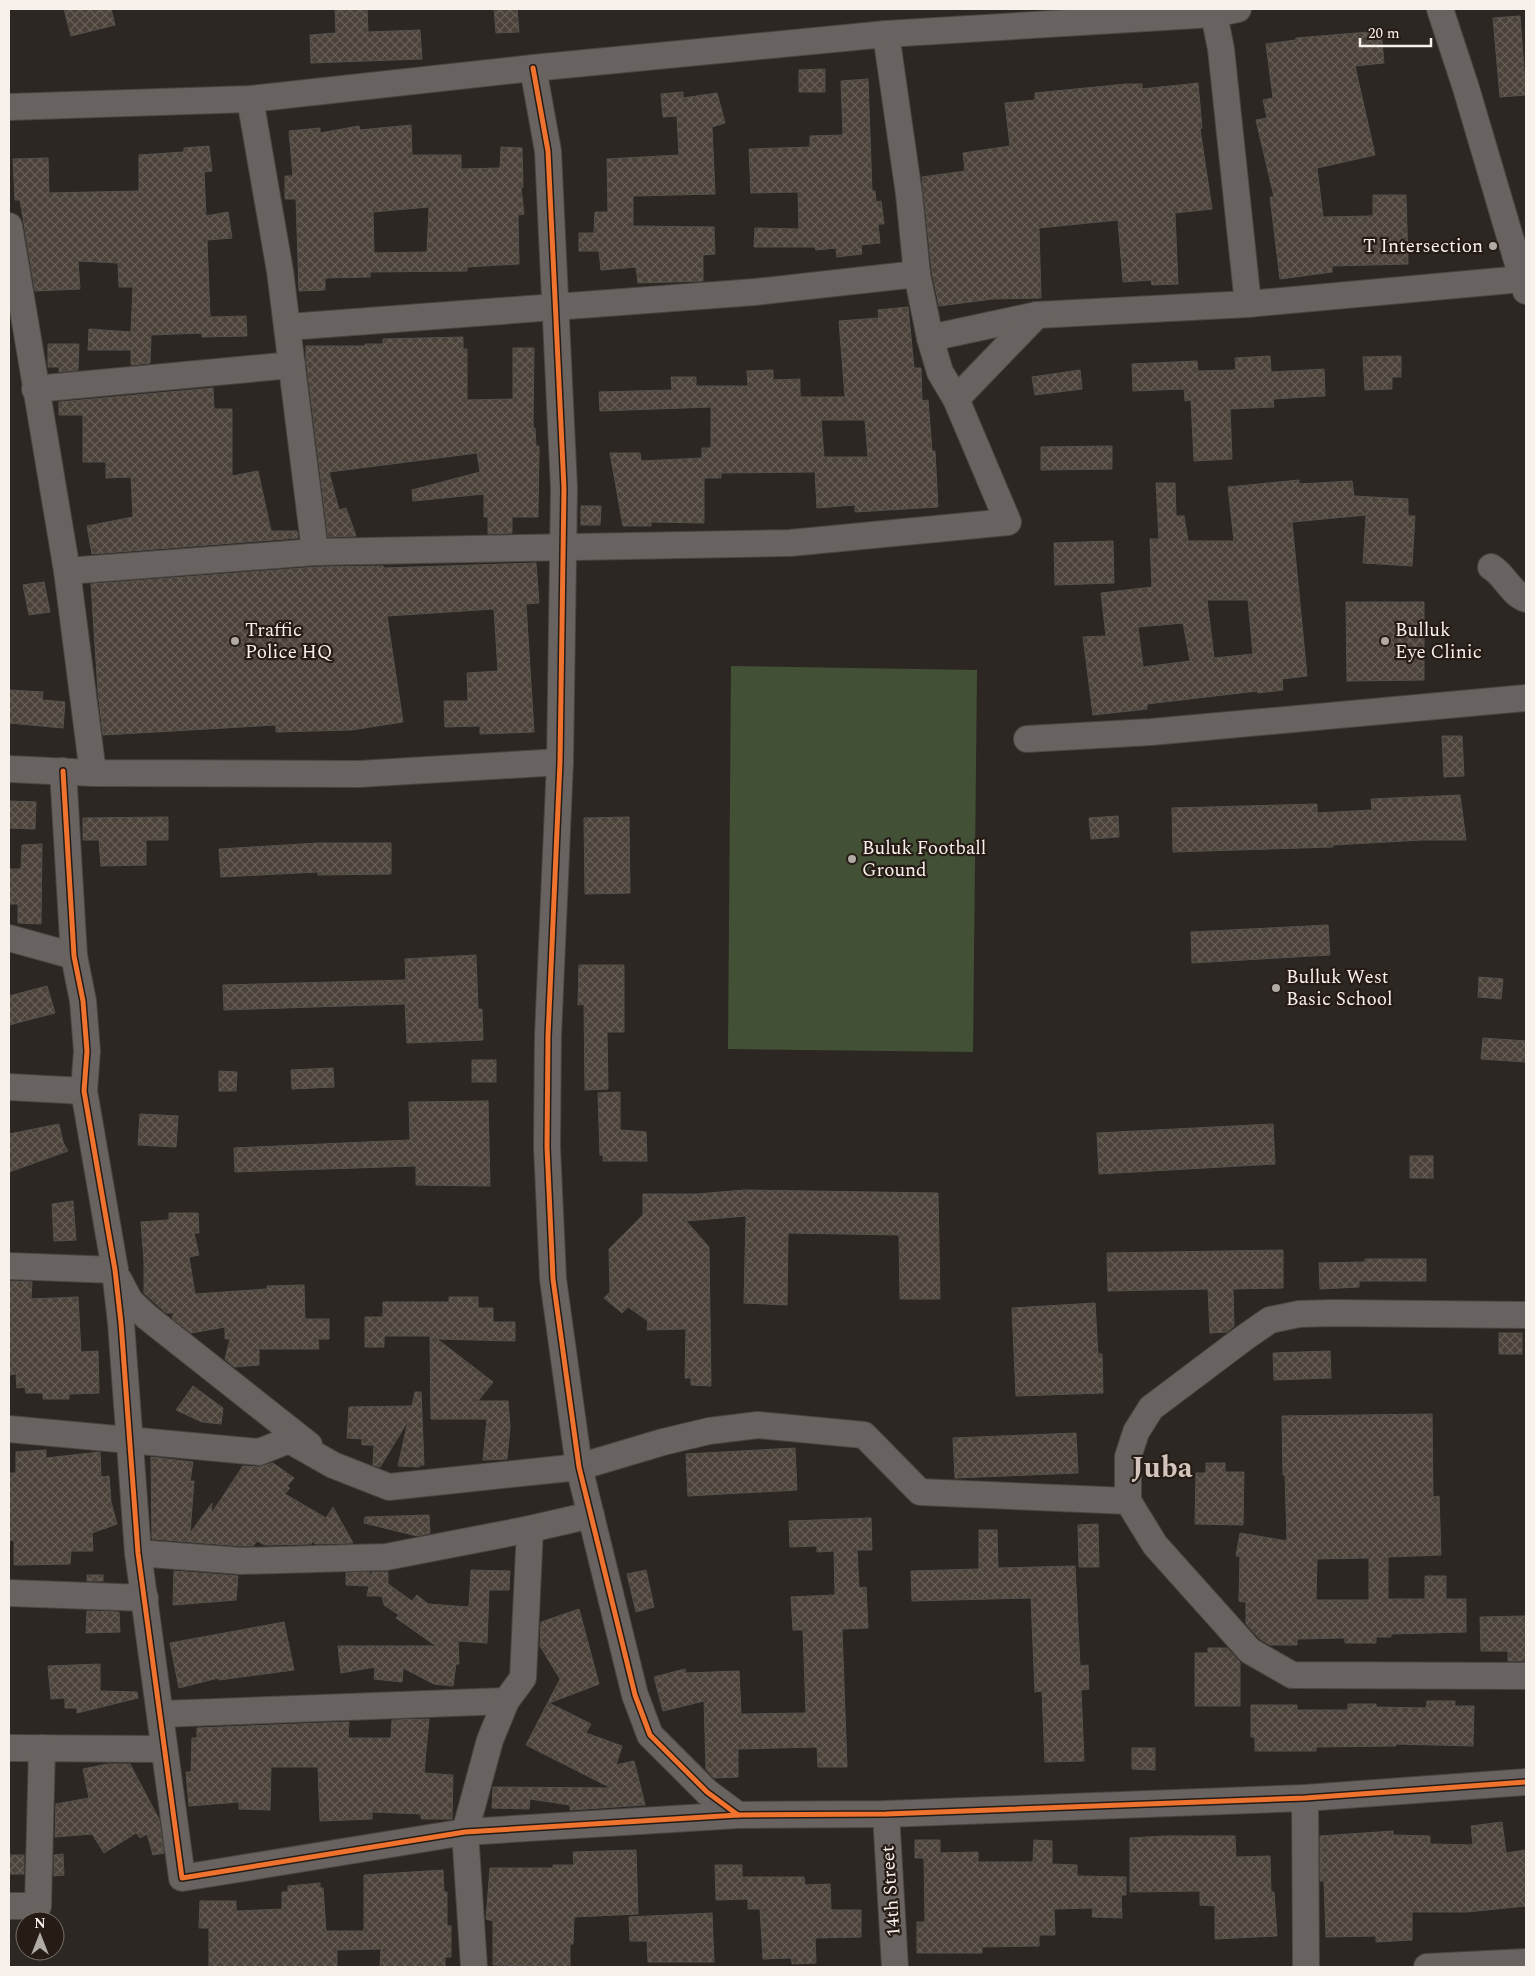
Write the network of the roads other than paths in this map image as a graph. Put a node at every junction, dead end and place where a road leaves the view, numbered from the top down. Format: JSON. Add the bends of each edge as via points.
{"nodes":[{"id":1,"x":1440,"y":9,"type":"edge"},
{"id":2,"x":1226,"y":11,"type":"edge"},
{"id":3,"x":886,"y":34,"type":"junction"},
{"id":4,"x":533,"y":68,"type":"junction"},
{"id":5,"x":250,"y":99,"type":"junction"},
{"id":6,"x":9,"y":107,"type":"edge"},
{"id":7,"x":9,"y":226,"type":"edge"},
{"id":8,"x":917,"y":274,"type":"junction"},
{"id":9,"x":1524,"y":285,"type":"edge"},
{"id":10,"x":1248,"y":304,"type":"junction"},
{"id":11,"x":554,"y":306,"type":"junction"},
{"id":12,"x":1037,"y":316,"type":"junction"},
{"id":13,"x":288,"y":327,"type":"junction"},
{"id":14,"x":930,"y":338,"type":"junction"},
{"id":15,"x":292,"y":365,"type":"junction"},
{"id":16,"x":34,"y":389,"type":"junction"},
{"id":17,"x":956,"y":399,"type":"junction"},
{"id":18,"x":564,"y":546,"type":"junction"},
{"id":19,"x":315,"y":552,"type":"junction"},
{"id":20,"x":1491,"y":567,"type":"dead end"},
{"id":21,"x":67,"y":572,"type":"junction"},
{"id":22,"x":1526,"y":600,"type":"edge"},
{"id":23,"x":1526,"y":698,"type":"edge"},
{"id":24,"x":1027,"y":739,"type":"dead end"},
{"id":25,"x":560,"y":762,"type":"junction"},
{"id":26,"x":9,"y":769,"type":"edge"},
{"id":27,"x":63,"y":771,"type":"junction"},
{"id":28,"x":92,"y":773,"type":"junction"},
{"id":29,"x":9,"y":938,"type":"edge"},
{"id":30,"x":74,"y":956,"type":"junction"},
{"id":31,"x":9,"y":1087,"type":"edge"},
{"id":32,"x":84,"y":1091,"type":"junction"},
{"id":33,"x":9,"y":1266,"type":"edge"},
{"id":34,"x":115,"y":1270,"type":"junction"},
{"id":35,"x":1526,"y":1315,"type":"edge"},
{"id":36,"x":9,"y":1429,"type":"edge"},
{"id":37,"x":129,"y":1440,"type":"junction"},
{"id":38,"x":333,"y":1465,"type":"junction"},
{"id":39,"x":579,"y":1468,"type":"junction"},
{"id":40,"x":1128,"y":1501,"type":"junction"},
{"id":41,"x":591,"y":1515,"type":"junction"},
{"id":42,"x":530,"y":1529,"type":"junction"},
{"id":43,"x":138,"y":1554,"type":"junction"},
{"id":44,"x":9,"y":1593,"type":"edge"},
{"id":45,"x":145,"y":1598,"type":"junction"},
{"id":46,"x":1526,"y":1676,"type":"edge"},
{"id":47,"x":506,"y":1701,"type":"junction"},
{"id":48,"x":160,"y":1714,"type":"junction"},
{"id":49,"x":9,"y":1748,"type":"edge"},
{"id":50,"x":42,"y":1748,"type":"junction"},
{"id":51,"x":163,"y":1749,"type":"junction"},
{"id":52,"x":1526,"y":1782,"type":"edge"},
{"id":53,"x":1304,"y":1798,"type":"junction"},
{"id":54,"x":886,"y":1814,"type":"junction"},
{"id":55,"x":738,"y":1815,"type":"junction"},
{"id":56,"x":465,"y":1832,"type":"junction"},
{"id":57,"x":9,"y":1906,"type":"edge"},
{"id":58,"x":1526,"y":1962,"type":"edge"},
{"id":59,"x":474,"y":1967,"type":"edge"},
{"id":60,"x":896,"y":1967,"type":"edge"},
{"id":61,"x":1306,"y":1967,"type":"edge"},
{"id":62,"x":1427,"y":1967,"type":"edge"}],
"edges":[{"from":1,"to":9,"type":"street"},
{"from":2,"to":3,"type":"street"},
{"from":2,"to":10,"type":"street","via":[[1221,49]]},
{"from":3,"to":4,"type":"street"},
{"from":3,"to":8,"type":"street"},
{"from":4,"to":5,"type":"street"},
{"from":4,"to":11,"type":"street","via":[[548,151]]},
{"from":5,"to":6,"type":"street"},
{"from":5,"to":13,"type":"street"},
{"from":7,"to":16,"type":"street"},
{"from":8,"to":11,"type":"street","via":[[755,292]]},
{"from":8,"to":14,"type":"street"},
{"from":9,"to":10,"type":"street"},
{"from":10,"to":12,"type":"street"},
{"from":11,"to":13,"type":"street"},
{"from":11,"to":18,"type":"street"},
{"from":12,"to":14,"type":"street"},
{"from":12,"to":17,"type":"street"},
{"from":13,"to":15,"type":"street"},
{"from":14,"to":17,"type":"street","via":[[940,372]]},
{"from":15,"to":16,"type":"street"},
{"from":15,"to":19,"type":"street"},
{"from":16,"to":21,"type":"street"},
{"from":17,"to":18,"type":"street","via":[[1008,522],[790,542]]},
{"from":18,"to":19,"type":"street"},
{"from":18,"to":25,"type":"street"},
{"from":19,"to":21,"type":"street"},
{"from":20,"to":22,"type":"street"},
{"from":21,"to":28,"type":"street"},
{"from":23,"to":24,"type":"street","via":[[1151,732]]},
{"from":25,"to":28,"type":"street","via":[[359,774]]},
{"from":25,"to":39,"type":"street","via":[[548,1036],[547,1147],[553,1279]]},
{"from":26,"to":27,"type":"street"},
{"from":27,"to":28,"type":"street"},
{"from":27,"to":30,"type":"street"},
{"from":29,"to":30,"type":"street"},
{"from":30,"to":32,"type":"street","via":[[83,1001],[87,1051]]},
{"from":31,"to":32,"type":"street"},
{"from":32,"to":34,"type":"street"},
{"from":33,"to":34,"type":"street"},
{"from":34,"to":37,"type":"street"},
{"from":34,"to":38,"type":"street","via":[[130,1301],[147,1317]]},
{"from":35,"to":40,"type":"street","via":[[1299,1314],[1270,1320],[1151,1408],[1136,1432],[1128,1457]]},
{"from":36,"to":37,"type":"street"},
{"from":37,"to":38,"type":"street","via":[[259,1452],[288,1440]]},
{"from":37,"to":43,"type":"street"},
{"from":38,"to":39,"type":"street","via":[[389,1486]]},
{"from":39,"to":40,"type":"street","via":[[663,1442],[710,1431],[758,1426],[864,1435],[920,1492]]},
{"from":39,"to":41,"type":"street"},
{"from":40,"to":46,"type":"street","via":[[1155,1545],[1250,1651],[1292,1675]]},
{"from":41,"to":42,"type":"street"},
{"from":41,"to":55,"type":"street","via":[[635,1695],[650,1735],[707,1792]]},
{"from":42,"to":43,"type":"street","via":[[386,1557],[241,1561]]},
{"from":42,"to":47,"type":"street","via":[[523,1678]]},
{"from":43,"to":45,"type":"street"},
{"from":44,"to":45,"type":"street"},
{"from":45,"to":48,"type":"street"},
{"from":47,"to":48,"type":"street"},
{"from":47,"to":56,"type":"street","via":[[490,1740]]},
{"from":48,"to":51,"type":"street"},
{"from":49,"to":50,"type":"street"},
{"from":50,"to":51,"type":"street"},
{"from":50,"to":57,"type":"street","via":[[38,1906]]},
{"from":51,"to":56,"type":"street","via":[[182,1878]]},
{"from":52,"to":53,"type":"street"},
{"from":53,"to":54,"type":"street"},
{"from":53,"to":61,"type":"street"},
{"from":54,"to":55,"type":"street"},
{"from":54,"to":60,"type":"street","name":"14th Street"},
{"from":55,"to":56,"type":"street"},
{"from":56,"to":59,"type":"street"},
{"from":58,"to":62,"type":"street"}]}
